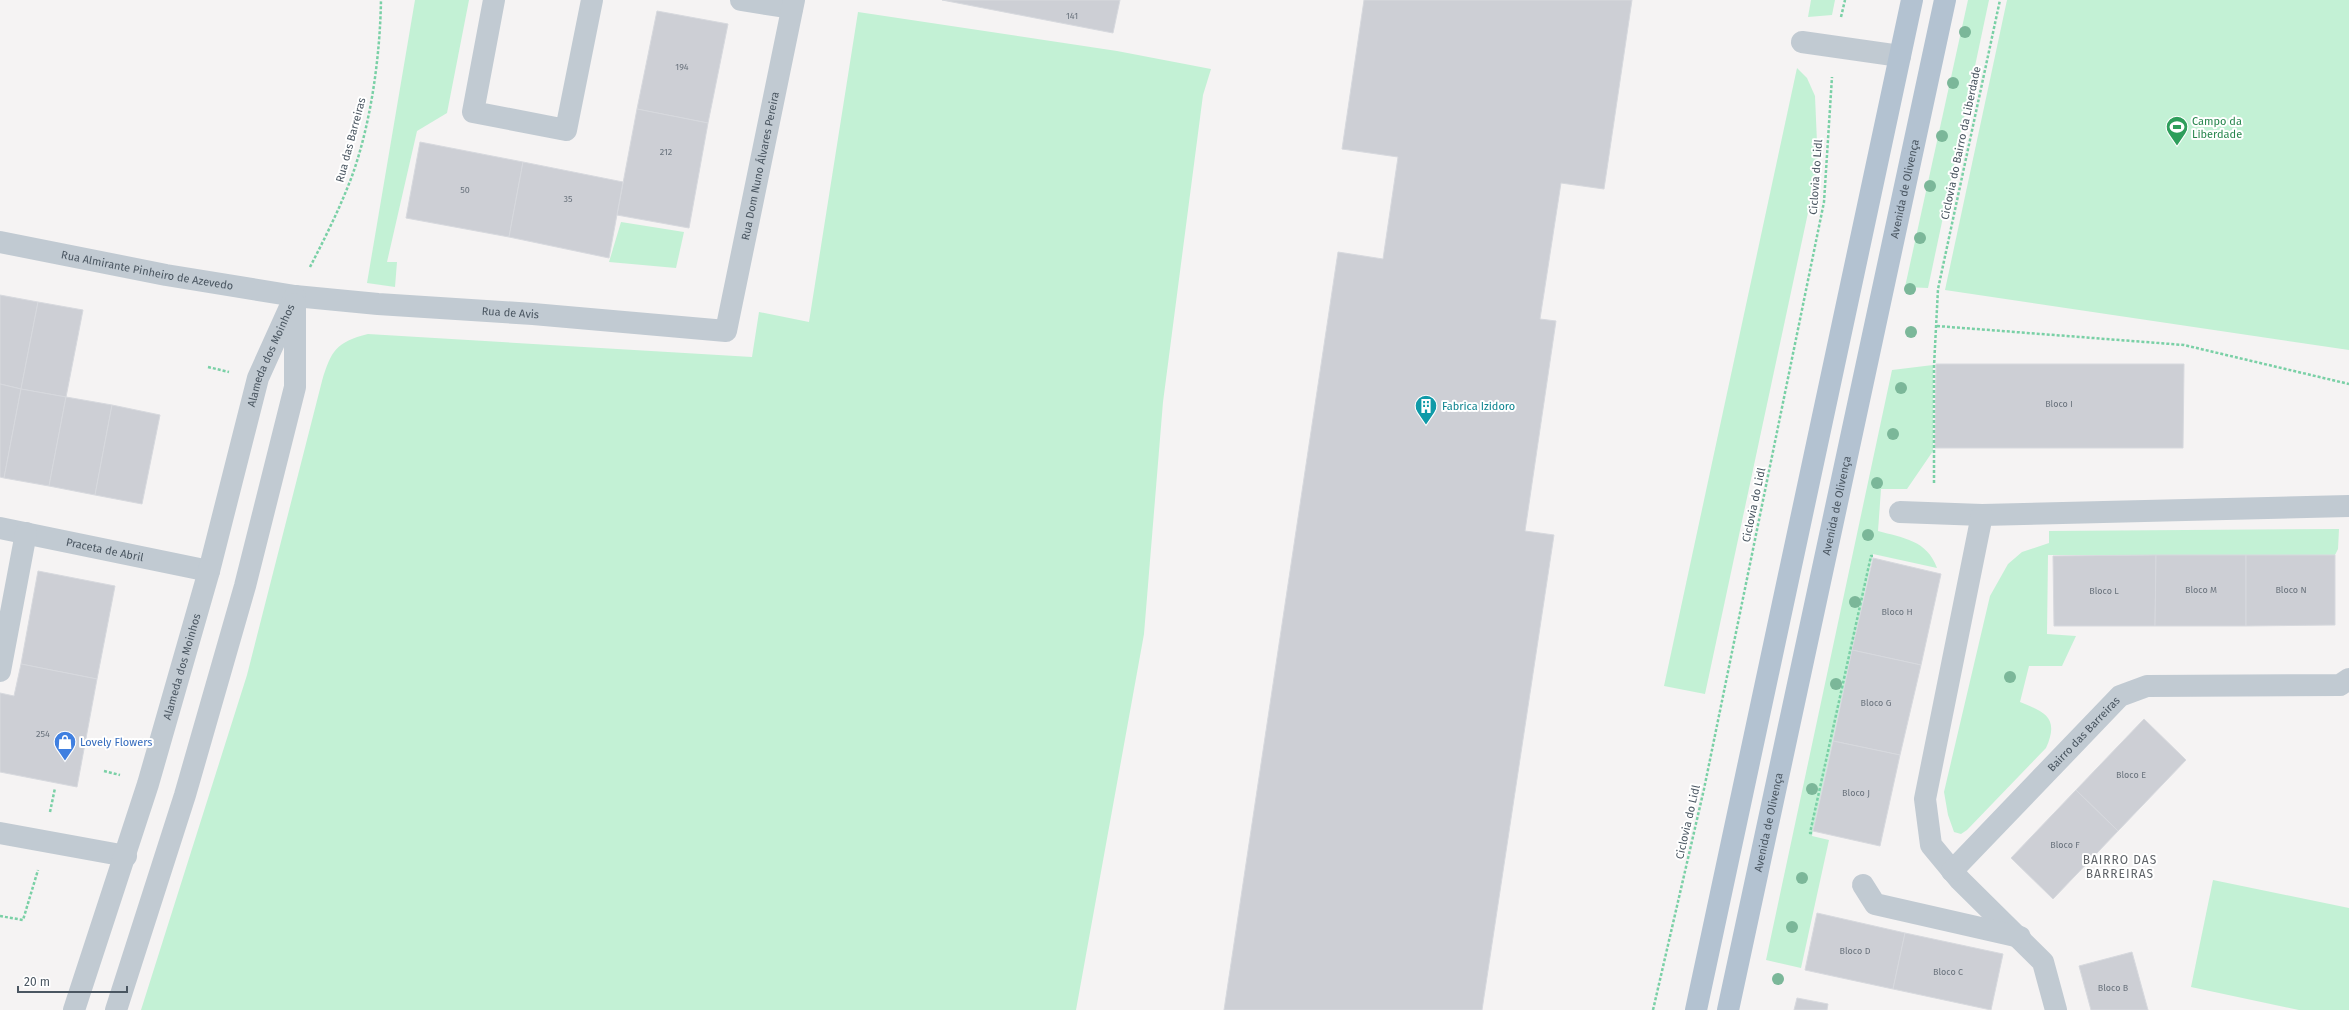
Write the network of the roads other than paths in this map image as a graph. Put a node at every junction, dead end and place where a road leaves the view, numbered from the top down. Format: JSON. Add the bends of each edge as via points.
{"nodes":[{"id":1,"x":494,"y":0,"type":"edge"},
{"id":2,"x":592,"y":0,"type":"edge"},
{"id":3,"x":741,"y":0,"type":"edge"},
{"id":4,"x":1912,"y":0,"type":"edge"},
{"id":5,"x":1945,"y":0,"type":"edge"},
{"id":6,"x":793,"y":4,"type":"edge"},
{"id":7,"x":1802,"y":42,"type":"dead end"},
{"id":8,"x":1900,"y":56,"type":"junction"},
{"id":9,"x":0,"y":242,"type":"edge"},
{"id":10,"x":295,"y":296,"type":"junction"},
{"id":11,"x":726,"y":331,"type":"joint"},
{"id":12,"x":2349,"y":506,"type":"edge"},
{"id":13,"x":1900,"y":512,"type":"dead end"},
{"id":14,"x":1982,"y":515,"type":"junction"},
{"id":15,"x":0,"y":528,"type":"edge"},
{"id":16,"x":26,"y":533,"type":"junction"},
{"id":17,"x":209,"y":571,"type":"junction"},
{"id":18,"x":0,"y":671,"type":"edge"},
{"id":19,"x":2349,"y":679,"type":"edge"},
{"id":20,"x":0,"y":832,"type":"edge"},
{"id":21,"x":126,"y":856,"type":"junction"},
{"id":22,"x":1952,"y":871,"type":"junction"},
{"id":23,"x":1863,"y":884,"type":"dead end"},
{"id":24,"x":2020,"y":937,"type":"junction"},
{"id":25,"x":74,"y":1010,"type":"edge"},
{"id":26,"x":116,"y":1010,"type":"edge"},
{"id":27,"x":1696,"y":1010,"type":"edge"},
{"id":28,"x":1728,"y":1010,"type":"edge"},
{"id":29,"x":2056,"y":1010,"type":"edge"}],
"edges":[{"from":1,"to":2,"type":"street","via":[[473,112],[566,130]]},
{"from":3,"to":6,"type":"street"},
{"from":4,"to":8,"type":"main road"},
{"from":5,"to":28,"type":"main road","name":"Avenida de Olivença"},
{"from":6,"to":11,"type":"street","name":"Rua Dom Nuno Álvares Pereira"},
{"from":7,"to":8,"type":"street"},
{"from":8,"to":27,"type":"main road"},
{"from":9,"to":10,"type":"street","name":"Rua Almirante Pinheiro de Azevedo","via":[[166,275]]},
{"from":10,"to":11,"type":"street","name":"Rua de Avis"},
{"from":10,"to":17,"type":"street","name":"Alameda dos Moinhos","via":[[258,378]]},
{"from":10,"to":26,"type":"street","name":"Alameda dos Moinhos","via":[[295,387],[292,402],[245,586],[185,795]]},
{"from":12,"to":14,"type":"street"},
{"from":13,"to":14,"type":"street"},
{"from":14,"to":22,"type":"street","via":[[1924,799],[1931,845]]},
{"from":15,"to":16,"type":"street","name":"Praceta de Abril"},
{"from":16,"to":17,"type":"street","name":"Praceta de Abril"},
{"from":16,"to":18,"type":"street"},
{"from":17,"to":21,"type":"street","name":"Alameda dos Moinhos"},
{"from":19,"to":22,"type":"street","name":"Bairro das Barreiras","via":[[2340,685],[2147,686],[2120,696]]},
{"from":20,"to":21,"type":"street"},
{"from":21,"to":25,"type":"street","name":"Alameda dos Moinhos"},
{"from":22,"to":24,"type":"street"},
{"from":23,"to":24,"type":"street","via":[[1875,904]]},
{"from":24,"to":29,"type":"street","via":[[2043,962]]}]}
